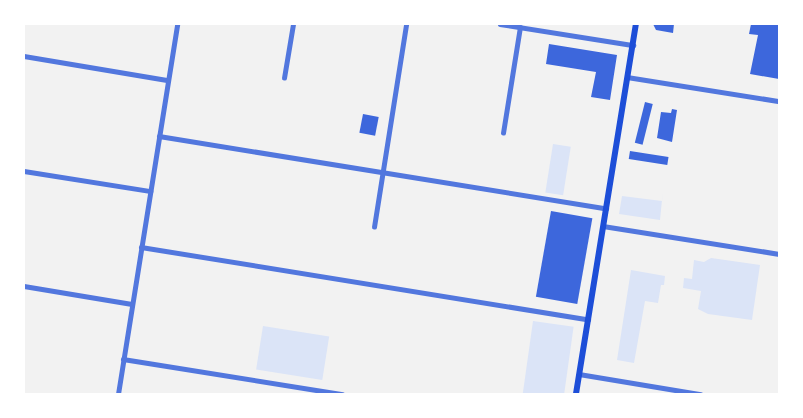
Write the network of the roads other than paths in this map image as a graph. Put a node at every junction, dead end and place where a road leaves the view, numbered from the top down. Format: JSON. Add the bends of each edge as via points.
{"nodes":[{"id":1,"x":177,"y":24,"type":"edge"},
{"id":2,"x":292,"y":24,"type":"edge"},
{"id":3,"x":406,"y":24,"type":"edge"},
{"id":4,"x":500,"y":24,"type":"edge"},
{"id":5,"x":636,"y":24,"type":"edge"},
{"id":6,"x":520,"y":27,"type":"junction"},
{"id":7,"x":633,"y":45,"type":"junction"},
{"id":8,"x":24,"y":56,"type":"edge"},
{"id":9,"x":627,"y":77,"type":"junction"},
{"id":10,"x":284,"y":78,"type":"dead end"},
{"id":11,"x":168,"y":80,"type":"junction"},
{"id":12,"x":779,"y":101,"type":"edge"},
{"id":13,"x":503,"y":133,"type":"dead end"},
{"id":14,"x":159,"y":136,"type":"junction"},
{"id":15,"x":24,"y":171,"type":"edge"},
{"id":16,"x":383,"y":172,"type":"junction"},
{"id":17,"x":150,"y":191,"type":"junction"},
{"id":18,"x":606,"y":208,"type":"junction"},
{"id":19,"x":603,"y":226,"type":"junction"},
{"id":20,"x":374,"y":227,"type":"dead end"},
{"id":21,"x":141,"y":247,"type":"junction"},
{"id":22,"x":779,"y":254,"type":"edge"},
{"id":23,"x":24,"y":286,"type":"edge"},
{"id":24,"x":132,"y":304,"type":"junction"},
{"id":25,"x":588,"y":319,"type":"junction"},
{"id":26,"x":123,"y":359,"type":"junction"},
{"id":27,"x":579,"y":374,"type":"junction"},
{"id":28,"x":118,"y":394,"type":"edge"},
{"id":29,"x":342,"y":394,"type":"edge"},
{"id":30,"x":576,"y":394,"type":"edge"},
{"id":31,"x":700,"y":394,"type":"edge"}],
"edges":[{"from":1,"to":11,"type":"street"},
{"from":2,"to":10,"type":"street"},
{"from":3,"to":16,"type":"street"},
{"from":4,"to":6,"type":"street"},
{"from":5,"to":7,"type":"main road"},
{"from":6,"to":7,"type":"street"},
{"from":6,"to":13,"type":"street"},
{"from":7,"to":9,"type":"main road"},
{"from":8,"to":11,"type":"street"},
{"from":9,"to":12,"type":"street"},
{"from":9,"to":18,"type":"main road"},
{"from":11,"to":14,"type":"street"},
{"from":14,"to":16,"type":"street"},
{"from":14,"to":17,"type":"street"},
{"from":15,"to":17,"type":"street"},
{"from":16,"to":18,"type":"street"},
{"from":16,"to":20,"type":"street"},
{"from":17,"to":21,"type":"street"},
{"from":18,"to":19,"type":"main road"},
{"from":19,"to":22,"type":"street"},
{"from":19,"to":25,"type":"main road"},
{"from":21,"to":24,"type":"street"},
{"from":21,"to":25,"type":"street"},
{"from":23,"to":24,"type":"street"},
{"from":24,"to":26,"type":"street"},
{"from":25,"to":27,"type":"main road"},
{"from":26,"to":28,"type":"street"},
{"from":26,"to":29,"type":"street"},
{"from":27,"to":30,"type":"main road"},
{"from":27,"to":31,"type":"street"}]}
